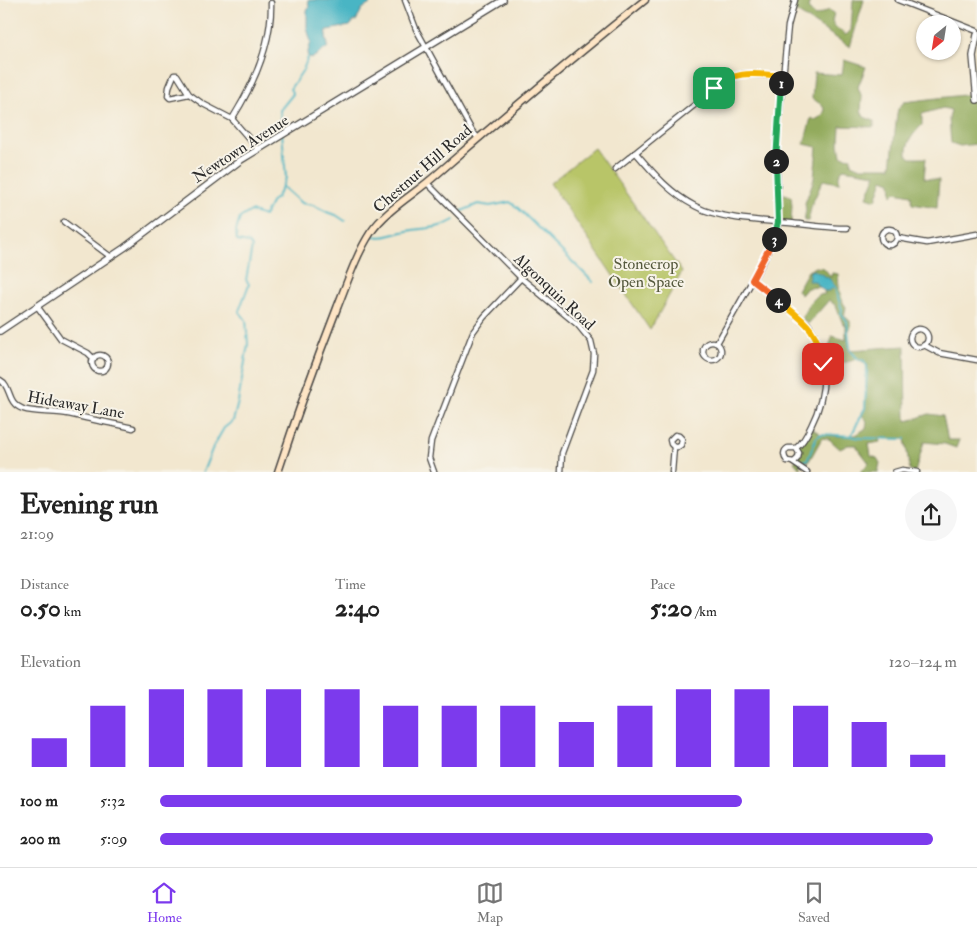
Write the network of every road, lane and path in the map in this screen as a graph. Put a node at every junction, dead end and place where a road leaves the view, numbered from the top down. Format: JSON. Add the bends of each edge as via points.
{"nodes":[{"id":1,"x":405,"y":0,"type":"edge"},
{"id":2,"x":503,"y":0,"type":"edge"},
{"id":3,"x":645,"y":0,"type":"edge"},
{"id":4,"x":795,"y":0,"type":"edge"},
{"id":5,"x":898,"y":0,"type":"edge"},
{"id":6,"x":271,"y":3,"type":"dead end"},
{"id":7,"x":977,"y":33,"type":"edge"},
{"id":8,"x":426,"y":47,"type":"junction"},
{"id":9,"x":782,"y":76,"type":"junction"},
{"id":10,"x":190,"y":94,"type":"junction"},
{"id":11,"x":977,"y":100,"type":"edge"},
{"id":12,"x":232,"y":119,"type":"junction"},
{"id":13,"x":478,"y":138,"type":"junction"},
{"id":14,"x":258,"y":149,"type":"junction"},
{"id":15,"x":636,"y":153,"type":"junction"},
{"id":16,"x":615,"y":169,"type":"dead end"},
{"id":17,"x":427,"y":183,"type":"junction"},
{"id":18,"x":64,"y":222,"type":"dead end"},
{"id":19,"x":778,"y":222,"type":"junction"},
{"id":20,"x":847,"y":228,"type":"dead end"},
{"id":21,"x":977,"y":234,"type":"edge"},
{"id":22,"x":898,"y":238,"type":"dead end"},
{"id":23,"x":111,"y":257,"type":"junction"},
{"id":24,"x":521,"y":278,"type":"junction"},
{"id":25,"x":752,"y":280,"type":"junction"},
{"id":26,"x":37,"y":306,"type":"junction"},
{"id":27,"x":0,"y":331,"type":"edge"},
{"id":28,"x":717,"y":343,"type":"junction"},
{"id":29,"x":924,"y":345,"type":"dead end"},
{"id":30,"x":94,"y":359,"type":"dead end"},
{"id":31,"x":977,"y":360,"type":"edge"},
{"id":32,"x":0,"y":380,"type":"edge"},
{"id":33,"x":133,"y":428,"type":"dead end"},
{"id":34,"x":674,"y":447,"type":"dead end"},
{"id":35,"x":796,"y":448,"type":"junction"},
{"id":36,"x":792,"y":462,"type":"junction"},
{"id":37,"x":278,"y":472,"type":"edge"},
{"id":38,"x":434,"y":472,"type":"edge"},
{"id":39,"x":561,"y":472,"type":"edge"},
{"id":40,"x":672,"y":472,"type":"edge"},
{"id":41,"x":807,"y":472,"type":"edge"},
{"id":42,"x":894,"y":472,"type":"edge"},
{"id":43,"x":917,"y":472,"type":"edge"}],
"edges":[{"from":1,"to":8,"type":"street"},
{"from":2,"to":8,"type":"street","name":"Newtown Avenue"},
{"from":3,"to":13,"type":"main road","name":"Chestnut Hill Road"},
{"from":4,"to":9,"type":"street","via":[[788,26]]},
{"from":5,"to":7,"type":"street"},
{"from":6,"to":12,"type":"street","via":[[259,67]]},
{"from":7,"to":11,"type":"street","via":[[973,56]]},
{"from":8,"to":13,"type":"street"},
{"from":8,"to":14,"type":"street","name":"Newtown Avenue"},
{"from":9,"to":15,"type":"street","via":[[743,74],[728,78]]},
{"from":9,"to":19,"type":"street","via":[[776,150]]},
{"from":10,"to":10,"type":"street","via":[[168,96],[174,75],[177,75]]},
{"from":10,"to":12,"type":"street"},
{"from":12,"to":14,"type":"street"},
{"from":13,"to":17,"type":"main road","name":"Chestnut Hill Road"},
{"from":14,"to":23,"type":"street","name":"Newtown Avenue","via":[[221,173]]},
{"from":15,"to":16,"type":"street"},
{"from":15,"to":19,"type":"street","via":[[664,184],[700,209]]},
{"from":17,"to":24,"type":"street","name":"Algonquin Road"},
{"from":17,"to":37,"type":"main road","name":"Chestnut Hill Road","via":[[388,214],[366,241],[327,335]]},
{"from":18,"to":23,"type":"street"},
{"from":19,"to":20,"type":"street"},
{"from":19,"to":25,"type":"street","via":[[769,250]]},
{"from":21,"to":22,"type":"street","via":[[927,244]]},
{"from":23,"to":26,"type":"street","name":"Newtown Avenue"},
{"from":24,"to":38,"type":"street","via":[[479,324],[468,342],[431,442],[429,458]]},
{"from":24,"to":39,"type":"street","name":"Algonquin Road","via":[[578,325],[593,348],[593,370],[562,452]]},
{"from":25,"to":28,"type":"street"},
{"from":25,"to":35,"type":"street","via":[[808,324],[819,343],[823,368],[821,402],[818,414]]},
{"from":26,"to":27,"type":"street","name":"Newtown Avenue"},
{"from":26,"to":30,"type":"street","via":[[61,339]]},
{"from":28,"to":28,"type":"street","via":[[722,351],[719,358],[713,361],[706,359],[704,346],[710,342]]},
{"from":29,"to":31,"type":"street","via":[[939,352]]},
{"from":32,"to":33,"type":"street","name":"Hideaway Lane","via":[[8,387],[12,400],[22,408],[62,412]]},
{"from":34,"to":40,"type":"street"},
{"from":35,"to":36,"type":"street","via":[[798,458]]},
{"from":35,"to":36,"type":"street","via":[[785,451],[785,459]]},
{"from":36,"to":41,"type":"street"},
{"from":42,"to":43,"type":"street"}]}
